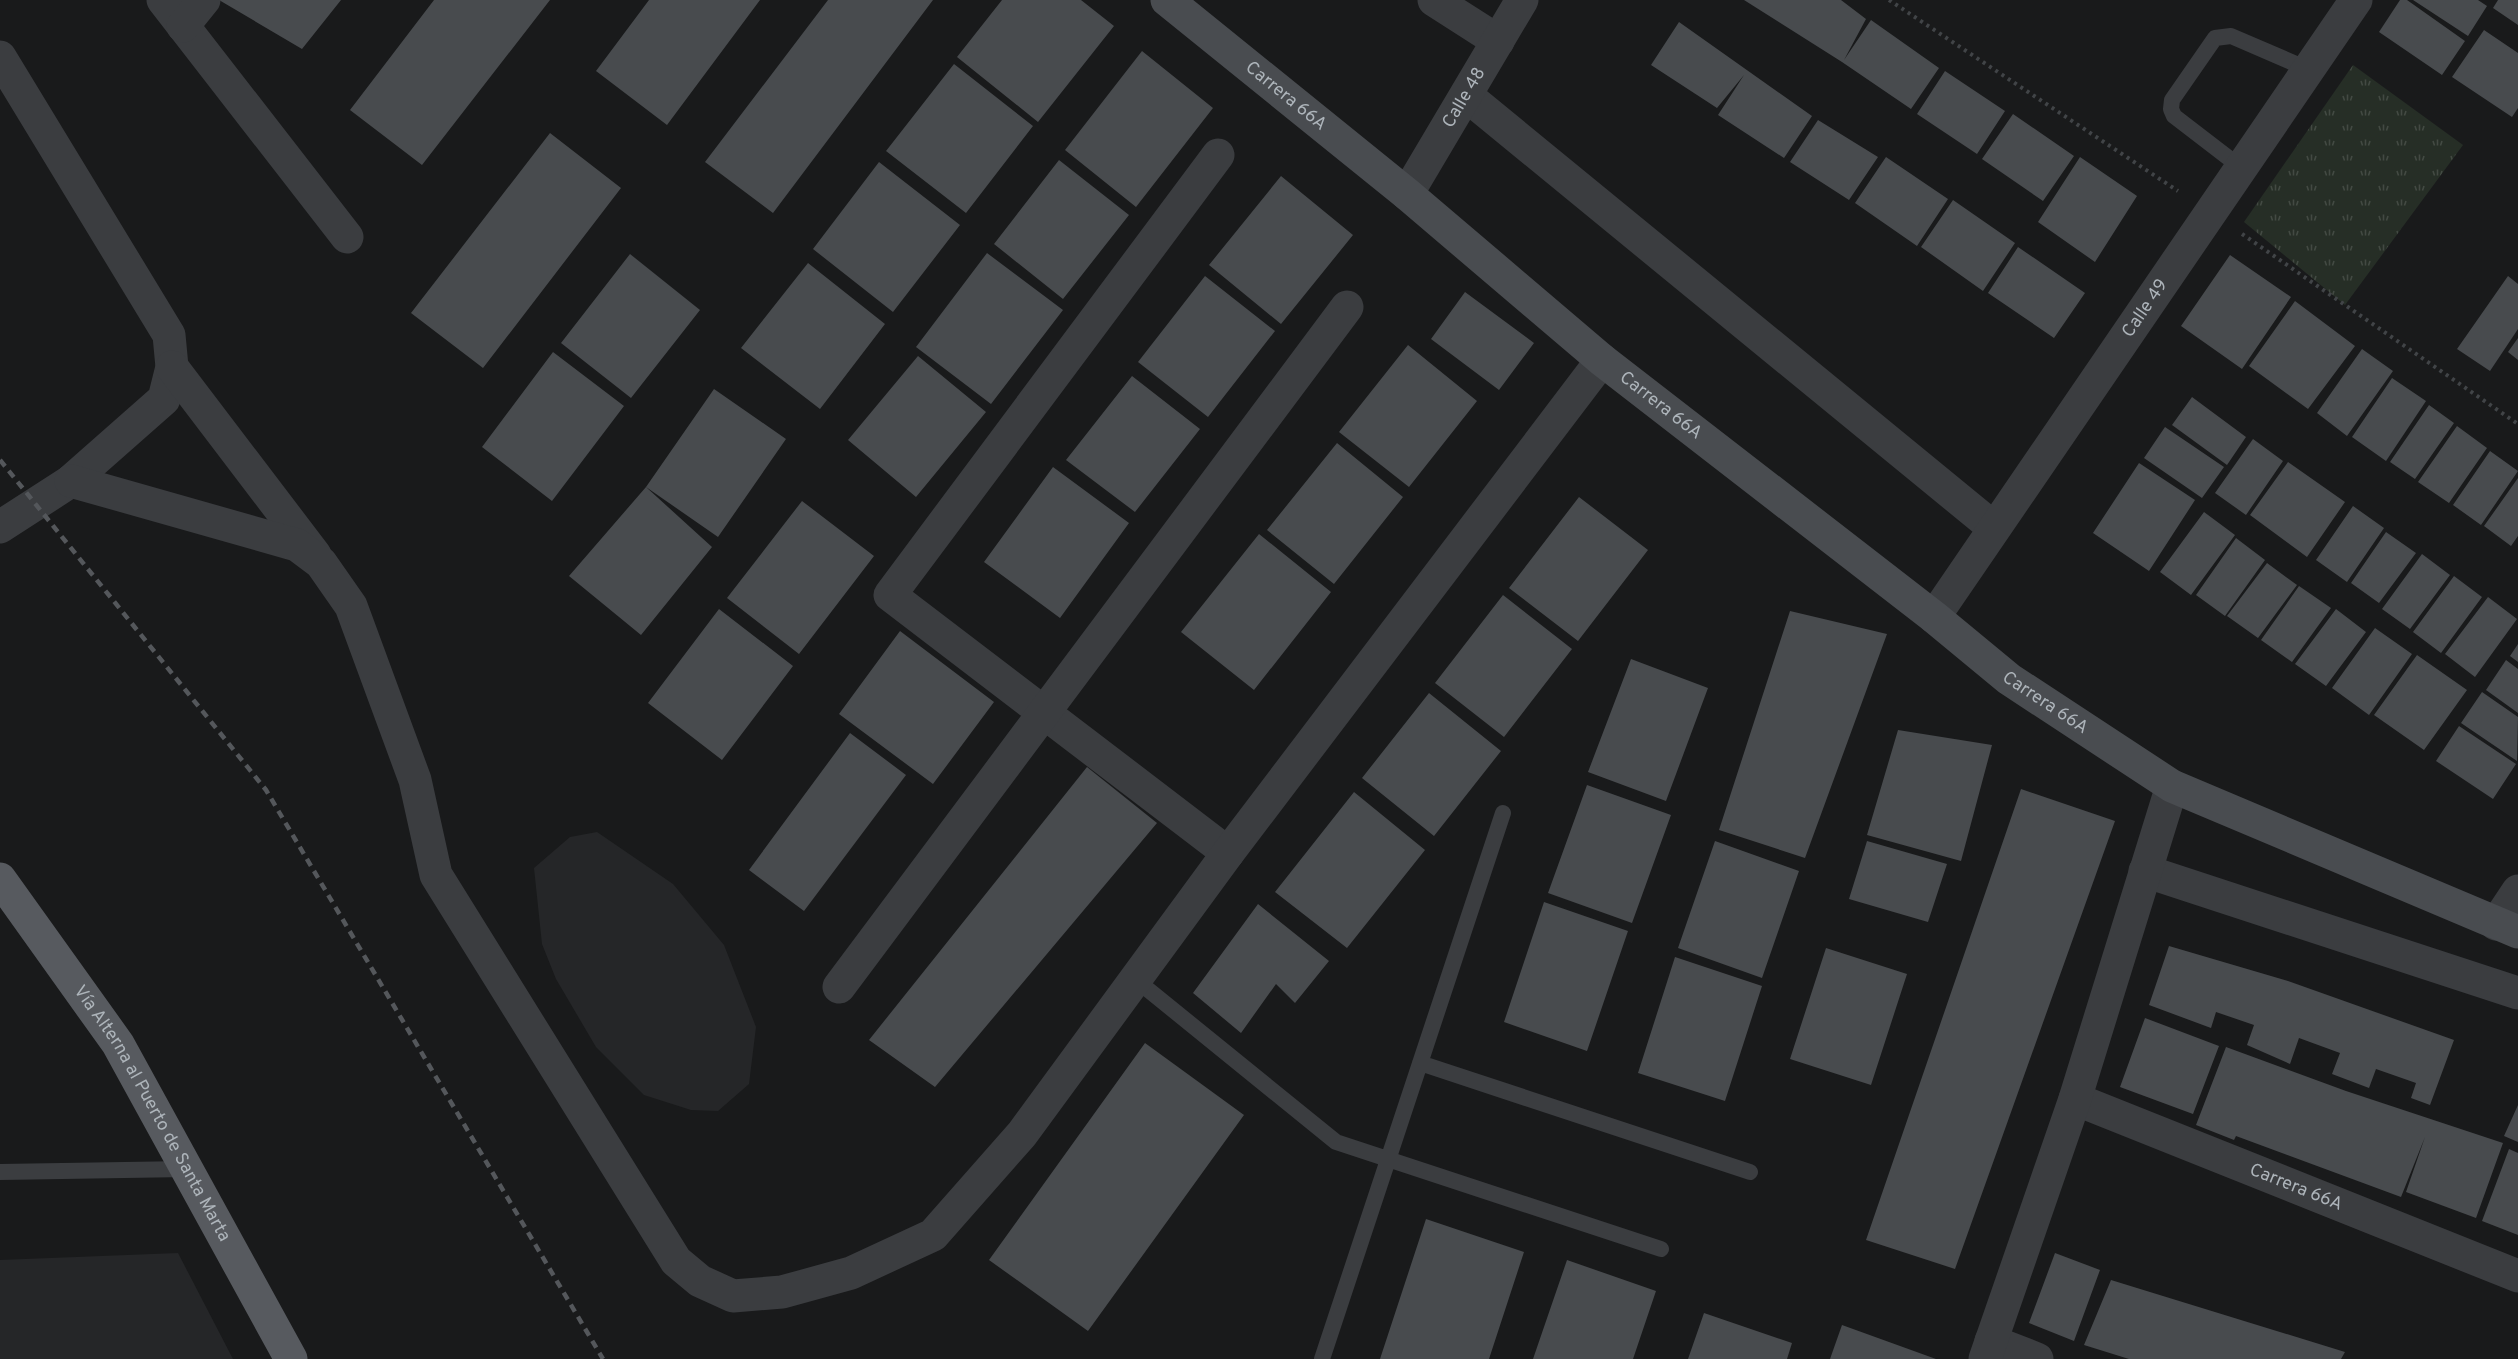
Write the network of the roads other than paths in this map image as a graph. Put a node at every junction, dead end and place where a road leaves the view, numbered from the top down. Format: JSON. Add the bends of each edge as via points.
{"nodes":[{"id":1,"x":163,"y":0,"type":"edge"},
{"id":2,"x":204,"y":0,"type":"edge"},
{"id":3,"x":1167,"y":0,"type":"edge"},
{"id":4,"x":1434,"y":0,"type":"edge"},
{"id":5,"x":1522,"y":0,"type":"edge"},
{"id":6,"x":2356,"y":0,"type":"edge"},
{"id":7,"x":183,"y":26,"type":"junction"},
{"id":8,"x":1498,"y":41,"type":"junction"},
{"id":9,"x":0,"y":57,"type":"edge"},
{"id":10,"x":2310,"y":70,"type":"junction"},
{"id":11,"x":1467,"y":96,"type":"junction"},
{"id":12,"x":1218,"y":155,"type":"dead end"},
{"id":13,"x":2243,"y":169,"type":"junction"},
{"id":14,"x":1407,"y":194,"type":"junction"},
{"id":15,"x":347,"y":237,"type":"dead end"},
{"id":16,"x":1347,"y":307,"type":"dead end"},
{"id":17,"x":1602,"y":360,"type":"junction"},
{"id":18,"x":172,"y":367,"type":"junction"},
{"id":19,"x":71,"y":481,"type":"junction"},
{"id":20,"x":0,"y":527,"type":"edge"},
{"id":21,"x":1994,"y":528,"type":"junction"},
{"id":22,"x":321,"y":563,"type":"junction"},
{"id":23,"x":1935,"y":617,"type":"junction"},
{"id":24,"x":1045,"y":711,"type":"junction"},
{"id":25,"x":2172,"y":786,"type":"junction"},
{"id":26,"x":1503,"y":813,"type":"dead end"},
{"id":27,"x":1228,"y":854,"type":"junction"},
{"id":28,"x":2145,"y":871,"type":"junction"},
{"id":29,"x":0,"y":879,"type":"edge"},
{"id":30,"x":2518,"y":891,"type":"edge"},
{"id":31,"x":2511,"y":928,"type":"edge"},
{"id":32,"x":1135,"y":979,"type":"junction"},
{"id":33,"x":839,"y":987,"type":"dead end"},
{"id":34,"x":2518,"y":993,"type":"edge"},
{"id":35,"x":1420,"y":1063,"type":"junction"},
{"id":36,"x":2075,"y":1099,"type":"junction"},
{"id":37,"x":1388,"y":1160,"type":"junction"},
{"id":38,"x":187,"y":1169,"type":"junction"},
{"id":39,"x":0,"y":1172,"type":"edge"},
{"id":40,"x":1750,"y":1172,"type":"dead end"},
{"id":41,"x":1661,"y":1249,"type":"dead end"},
{"id":42,"x":2518,"y":1276,"type":"edge"},
{"id":43,"x":1988,"y":1350,"type":"edge"},
{"id":44,"x":291,"y":1359,"type":"edge"},
{"id":45,"x":1322,"y":1359,"type":"edge"},
{"id":46,"x":2037,"y":1359,"type":"edge"}],
"edges":[{"from":1,"to":7,"type":"street"},
{"from":2,"to":7,"type":"street"},
{"from":3,"to":14,"type":"street","name":"Carrera 66A"},
{"from":4,"to":8,"type":"street"},
{"from":5,"to":8,"type":"street","name":"Calle 48"},
{"from":6,"to":10,"type":"street","name":"Calle 49"},
{"from":7,"to":15,"type":"street"},
{"from":8,"to":11,"type":"street","name":"Calle 48"},
{"from":9,"to":18,"type":"street","via":[[169,335]]},
{"from":10,"to":13,"type":"street","name":"Calle 49"},
{"from":10,"to":13,"type":"lane","via":[[2231,36],[2220,35],[2178,91],[2172,100],[2174,116]]},
{"from":11,"to":14,"type":"street","name":"Calle 48"},
{"from":11,"to":21,"type":"street"},
{"from":12,"to":24,"type":"street","via":[[890,595]]},
{"from":13,"to":21,"type":"street","name":"Calle 49"},
{"from":14,"to":17,"type":"street","name":"Carrera 66A"},
{"from":16,"to":24,"type":"street"},
{"from":17,"to":23,"type":"street","name":"Carrera 66A"},
{"from":17,"to":27,"type":"street"},
{"from":18,"to":19,"type":"street","via":[[164,399]]},
{"from":18,"to":22,"type":"street"},
{"from":19,"to":20,"type":"street"},
{"from":19,"to":22,"type":"street","via":[[297,545]]},
{"from":21,"to":23,"type":"street","name":"Calle 49"},
{"from":22,"to":32,"type":"street","via":[[351,606],[415,780],[436,875],[676,1261],[700,1281],[733,1296],[782,1292],[851,1273],[933,1234],[1022,1134]]},
{"from":23,"to":25,"type":"street","name":"Carrera 66A","via":[[2009,680]]},
{"from":24,"to":27,"type":"street"},
{"from":24,"to":33,"type":"street"},
{"from":25,"to":28,"type":"street"},
{"from":25,"to":31,"type":"street","name":"Carrera 66A"},
{"from":26,"to":35,"type":"lane"},
{"from":27,"to":32,"type":"street"},
{"from":28,"to":34,"type":"street"},
{"from":28,"to":36,"type":"street"},
{"from":29,"to":38,"type":"main road","name":"Vía Alterna al Puerto de Santa Marta","via":[[118,1044]]},
{"from":30,"to":31,"type":"street"},
{"from":32,"to":37,"type":"lane","via":[[1336,1142]]},
{"from":35,"to":37,"type":"lane"},
{"from":35,"to":40,"type":"lane"},
{"from":36,"to":42,"type":"street","name":"Carrera 66A"},
{"from":36,"to":43,"type":"street"},
{"from":37,"to":41,"type":"lane"},
{"from":37,"to":45,"type":"lane"},
{"from":38,"to":39,"type":"lane"},
{"from":38,"to":44,"type":"main road","name":"Vía Alterna al Puerto de Santa Marta"},
{"from":43,"to":46,"type":"street"}]}
